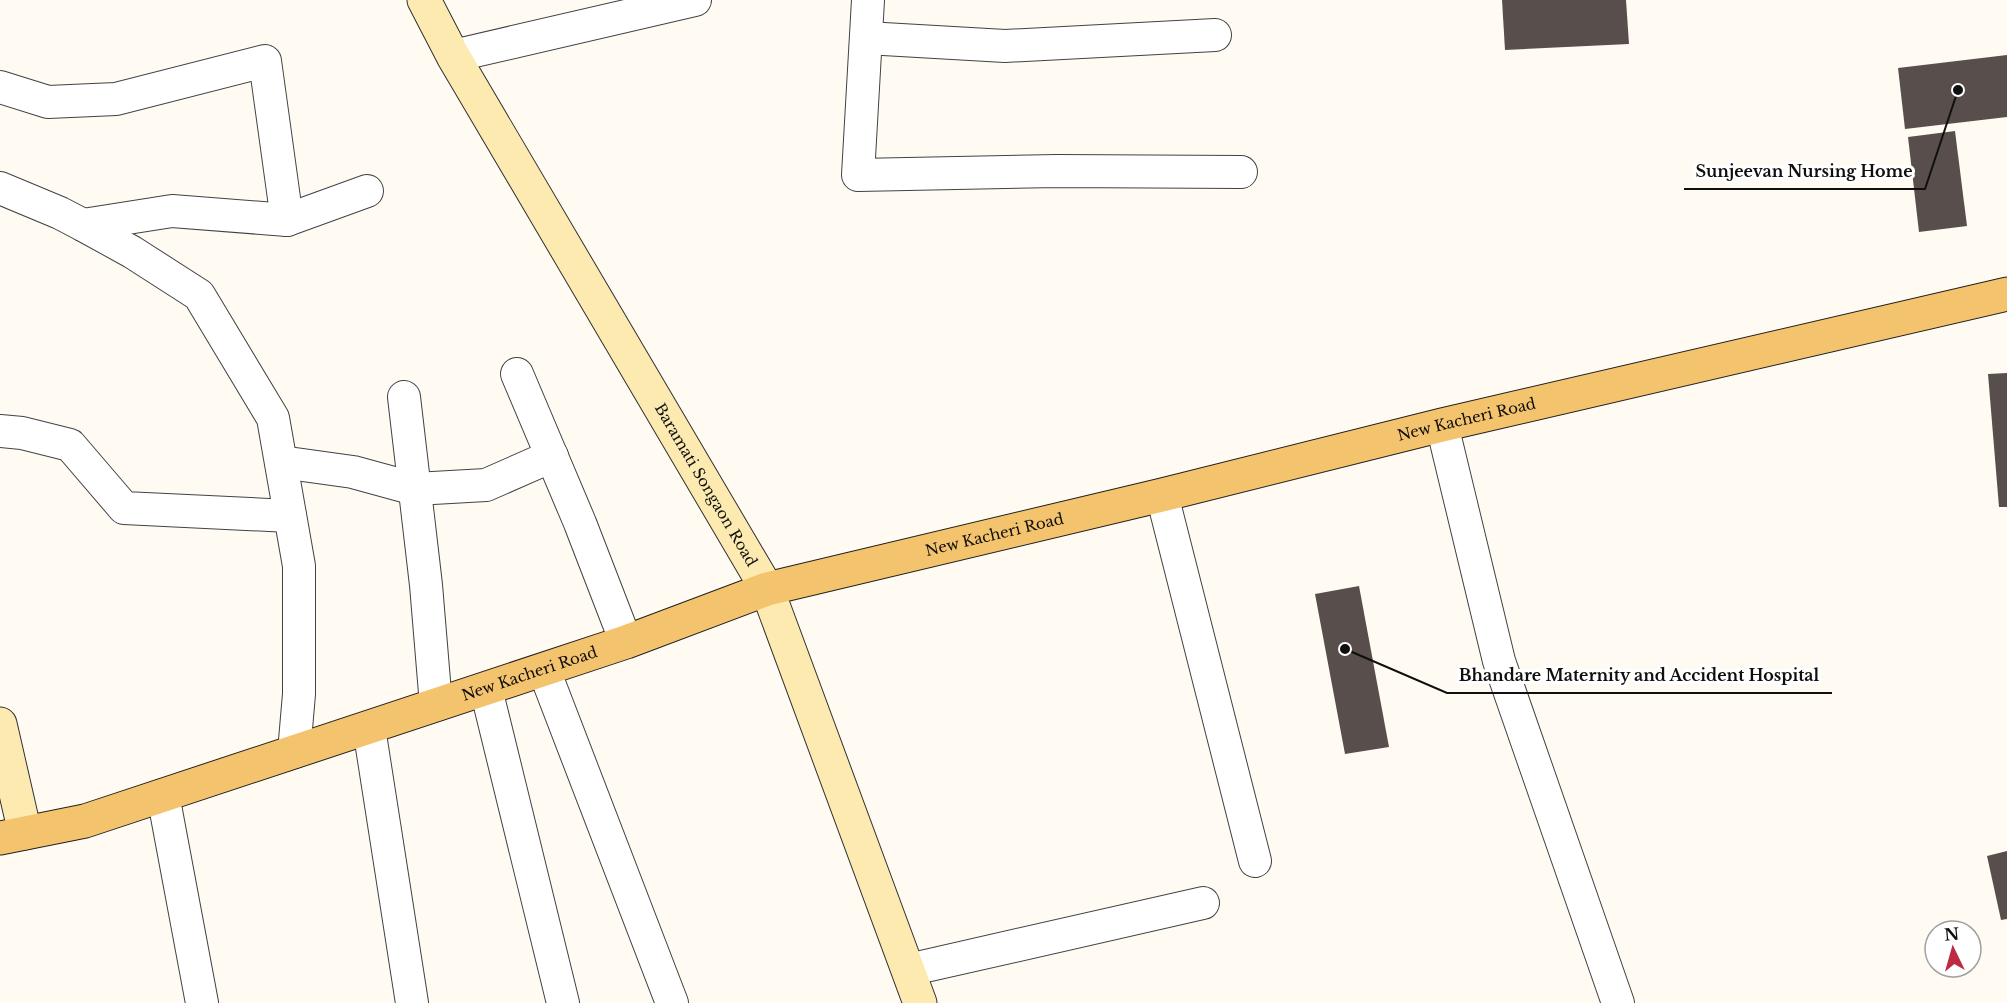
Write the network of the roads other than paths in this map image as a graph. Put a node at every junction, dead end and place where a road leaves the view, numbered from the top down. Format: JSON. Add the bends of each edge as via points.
{"nodes":[{"id":1,"x":424,"y":0,"type":"edge"},
{"id":2,"x":695,"y":0,"type":"edge"},
{"id":3,"x":868,"y":0,"type":"edge"},
{"id":4,"x":1215,"y":35,"type":"dead end"},
{"id":5,"x":866,"y":38,"type":"junction"},
{"id":6,"x":453,"y":56,"type":"junction"},
{"id":7,"x":0,"y":87,"type":"edge"},
{"id":8,"x":1241,"y":172,"type":"dead end"},
{"id":9,"x":0,"y":188,"type":"edge"},
{"id":10,"x":367,"y":191,"type":"dead end"},
{"id":11,"x":287,"y":220,"type":"junction"},
{"id":12,"x":83,"y":225,"type":"junction"},
{"id":13,"x":2007,"y":294,"type":"edge"},
{"id":14,"x":517,"y":374,"type":"dead end"},
{"id":15,"x":404,"y":397,"type":"dead end"},
{"id":16,"x":1442,"y":425,"type":"junction"},
{"id":17,"x":0,"y":431,"type":"edge"},
{"id":18,"x":552,"y":456,"type":"junction"},
{"id":19,"x":281,"y":462,"type":"junction"},
{"id":20,"x":415,"y":489,"type":"junction"},
{"id":21,"x":1162,"y":495,"type":"junction"},
{"id":22,"x":290,"y":516,"type":"junction"},
{"id":23,"x":767,"y":589,"type":"junction"},
{"id":24,"x":626,"y":642,"type":"junction"},
{"id":25,"x":543,"y":670,"type":"junction"},
{"id":26,"x":486,"y":689,"type":"junction"},
{"id":27,"x":436,"y":705,"type":"junction"},
{"id":28,"x":0,"y":724,"type":"edge"},
{"id":29,"x":369,"y":728,"type":"junction"},
{"id":30,"x":294,"y":752,"type":"junction"},
{"id":31,"x":163,"y":795,"type":"junction"},
{"id":32,"x":12,"y":836,"type":"edge"},
{"id":33,"x":1255,"y":861,"type":"dead end"},
{"id":34,"x":1203,"y":903,"type":"dead end"},
{"id":35,"x":913,"y":994,"type":"edge"},
{"id":36,"x":202,"y":1003,"type":"edge"},
{"id":37,"x":412,"y":1003,"type":"edge"},
{"id":38,"x":563,"y":1003,"type":"edge"},
{"id":39,"x":672,"y":1003,"type":"edge"},
{"id":40,"x":1618,"y":1003,"type":"edge"}],
"edges":[{"from":1,"to":6,"type":"main road","name":"Baramati Songaon Road"},
{"from":2,"to":6,"type":"street"},
{"from":3,"to":5,"type":"street"},
{"from":4,"to":5,"type":"street","via":[[1005,46]]},
{"from":5,"to":8,"type":"street","via":[[858,175]]},
{"from":6,"to":23,"type":"main road","name":"Baramati Songaon Road"},
{"from":7,"to":11,"type":"street","via":[[48,102],[116,99],[266,61]]},
{"from":9,"to":12,"type":"street"},
{"from":10,"to":11,"type":"street"},
{"from":11,"to":12,"type":"street","via":[[172,211]]},
{"from":12,"to":19,"type":"street","via":[[199,295],[273,418]]},
{"from":13,"to":16,"type":"main road","name":"New Kacheri Road"},
{"from":14,"to":18,"type":"street"},
{"from":15,"to":20,"type":"street"},
{"from":16,"to":21,"type":"main road","name":"New Kacheri Road"},
{"from":16,"to":40,"type":"street","via":[[1499,662]]},
{"from":17,"to":22,"type":"street","via":[[70,445],[124,508]]},
{"from":18,"to":20,"type":"street","via":[[486,485]]},
{"from":18,"to":24,"type":"street"},
{"from":19,"to":20,"type":"street","via":[[353,472]]},
{"from":19,"to":22,"type":"street"},
{"from":20,"to":27,"type":"street"},
{"from":21,"to":23,"type":"main road","name":"New Kacheri Road"},
{"from":21,"to":33,"type":"street"},
{"from":22,"to":30,"type":"street","via":[[299,567],[299,694]]},
{"from":23,"to":24,"type":"main road","name":"New Kacheri Road"},
{"from":23,"to":35,"type":"main road","name":"Baramati Songaon Road"},
{"from":24,"to":25,"type":"main road","name":"New Kacheri Road"},
{"from":25,"to":26,"type":"main road","name":"New Kacheri Road"},
{"from":25,"to":39,"type":"street"},
{"from":26,"to":27,"type":"main road","name":"New Kacheri Road"},
{"from":26,"to":38,"type":"street"},
{"from":27,"to":29,"type":"main road","name":"New Kacheri Road"},
{"from":28,"to":32,"type":"main road"},
{"from":29,"to":30,"type":"main road","name":"New Kacheri Road"},
{"from":29,"to":37,"type":"street"},
{"from":30,"to":31,"type":"main road","name":"New Kacheri Road"},
{"from":31,"to":32,"type":"main road","name":"New Kacheri Road","via":[[85,821]]},
{"from":31,"to":36,"type":"street"},
{"from":34,"to":35,"type":"street"}]}
